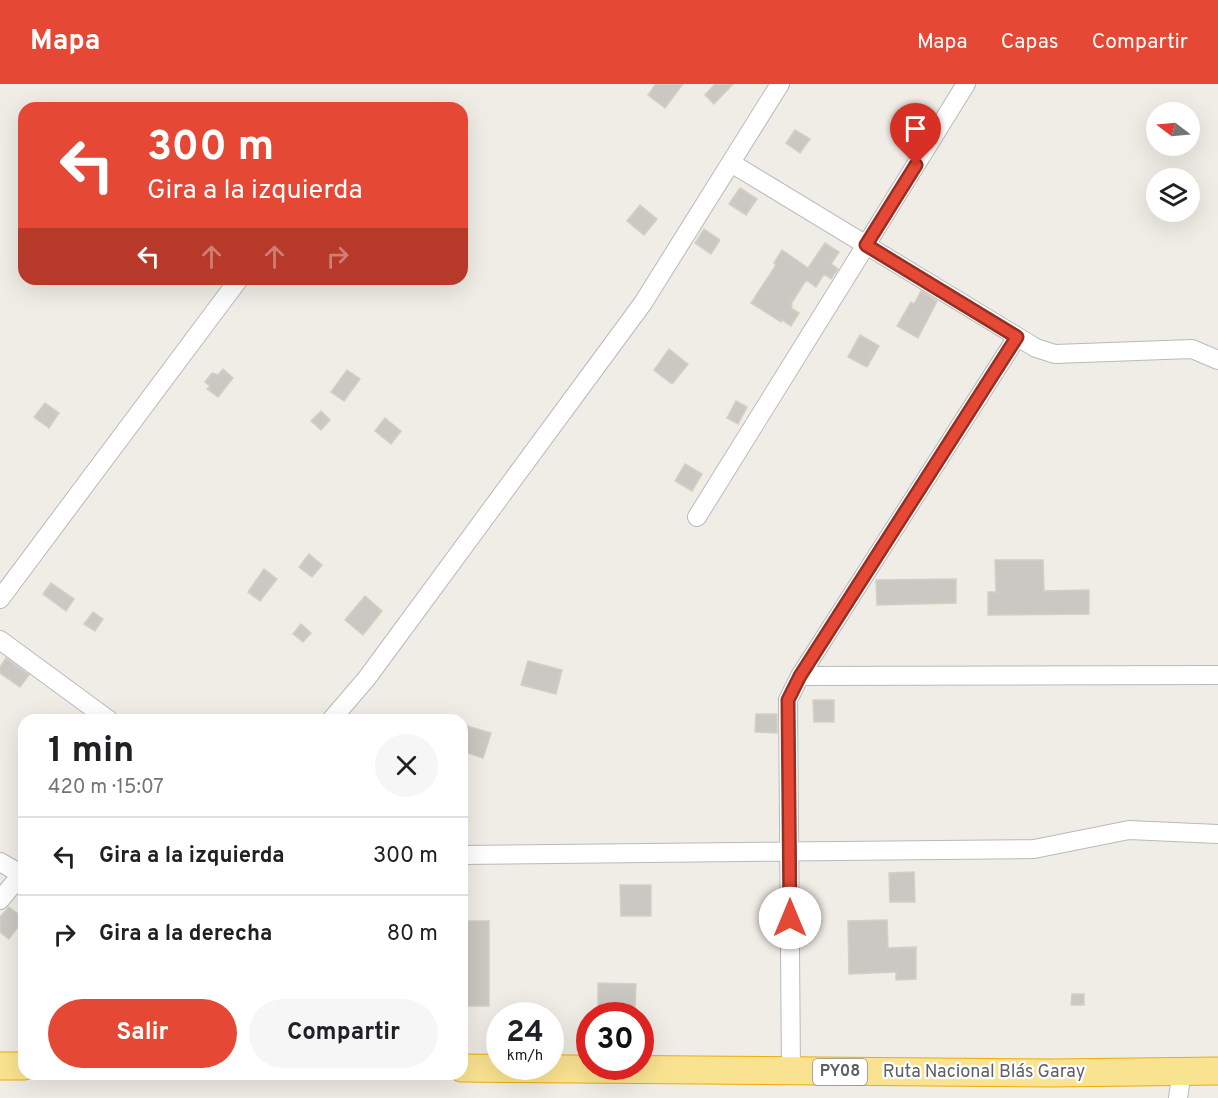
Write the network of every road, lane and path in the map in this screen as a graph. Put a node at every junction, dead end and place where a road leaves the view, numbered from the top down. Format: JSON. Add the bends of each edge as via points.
{"nodes":[{"id":1,"x":780,"y":84,"type":"edge"},
{"id":2,"x":966,"y":84,"type":"edge"},
{"id":3,"x":731,"y":163,"type":"junction"},
{"id":4,"x":866,"y":245,"type":"junction"},
{"id":5,"x":235,"y":285,"type":"edge"},
{"id":6,"x":1017,"y":337,"type":"junction"},
{"id":7,"x":1218,"y":360,"type":"edge"},
{"id":8,"x":698,"y":517,"type":"dead end"},
{"id":9,"x":0,"y":599,"type":"edge"},
{"id":10,"x":0,"y":640,"type":"edge"},
{"id":11,"x":1218,"y":675,"type":"edge"},
{"id":12,"x":800,"y":676,"type":"junction"},
{"id":13,"x":101,"y":714,"type":"edge"},
{"id":14,"x":336,"y":714,"type":"edge"},
{"id":15,"x":1218,"y":834,"type":"edge"},
{"id":16,"x":790,"y":852,"type":"junction"},
{"id":17,"x":468,"y":855,"type":"edge"},
{"id":18,"x":0,"y":862,"type":"edge"},
{"id":19,"x":18,"y":870,"type":"edge"},
{"id":20,"x":18,"y":878,"type":"edge"},
{"id":21,"x":0,"y":900,"type":"edge"},
{"id":22,"x":0,"y":1066,"type":"edge"},
{"id":23,"x":18,"y":1066,"type":"edge"},
{"id":24,"x":468,"y":1068,"type":"edge"},
{"id":25,"x":791,"y":1071,"type":"junction"},
{"id":26,"x":1182,"y":1071,"type":"junction"},
{"id":27,"x":1218,"y":1071,"type":"edge"},
{"id":28,"x":1178,"y":1098,"type":"edge"}],
"edges":[{"from":1,"to":3,"type":"street"},
{"from":2,"to":4,"type":"street"},
{"from":3,"to":4,"type":"street"},
{"from":3,"to":14,"type":"street","via":[[643,303],[367,678]]},
{"from":4,"to":6,"type":"street"},
{"from":4,"to":8,"type":"street"},
{"from":5,"to":9,"type":"street"},
{"from":6,"to":7,"type":"street","via":[[1055,354],[1192,349]]},
{"from":6,"to":12,"type":"street"},
{"from":10,"to":13,"type":"street"},
{"from":11,"to":12,"type":"street"},
{"from":12,"to":16,"type":"street","via":[[788,700]]},
{"from":15,"to":16,"type":"street","via":[[1129,830],[1034,849]]},
{"from":16,"to":17,"type":"street"},
{"from":16,"to":25,"type":"street"},
{"from":18,"to":19,"type":"street"},
{"from":20,"to":21,"type":"street"},
{"from":22,"to":23,"type":"highway"},
{"from":24,"to":25,"type":"highway","name":"Ruta Nacional Blás Garay","number":"PY08"},
{"from":25,"to":26,"type":"highway","name":"Ruta Nacional Blás Garay","number":"PY08"},
{"from":26,"to":27,"type":"highway","name":"Ruta Nacional Blás Garay","number":"PY08"},
{"from":26,"to":28,"type":"street"}]}
